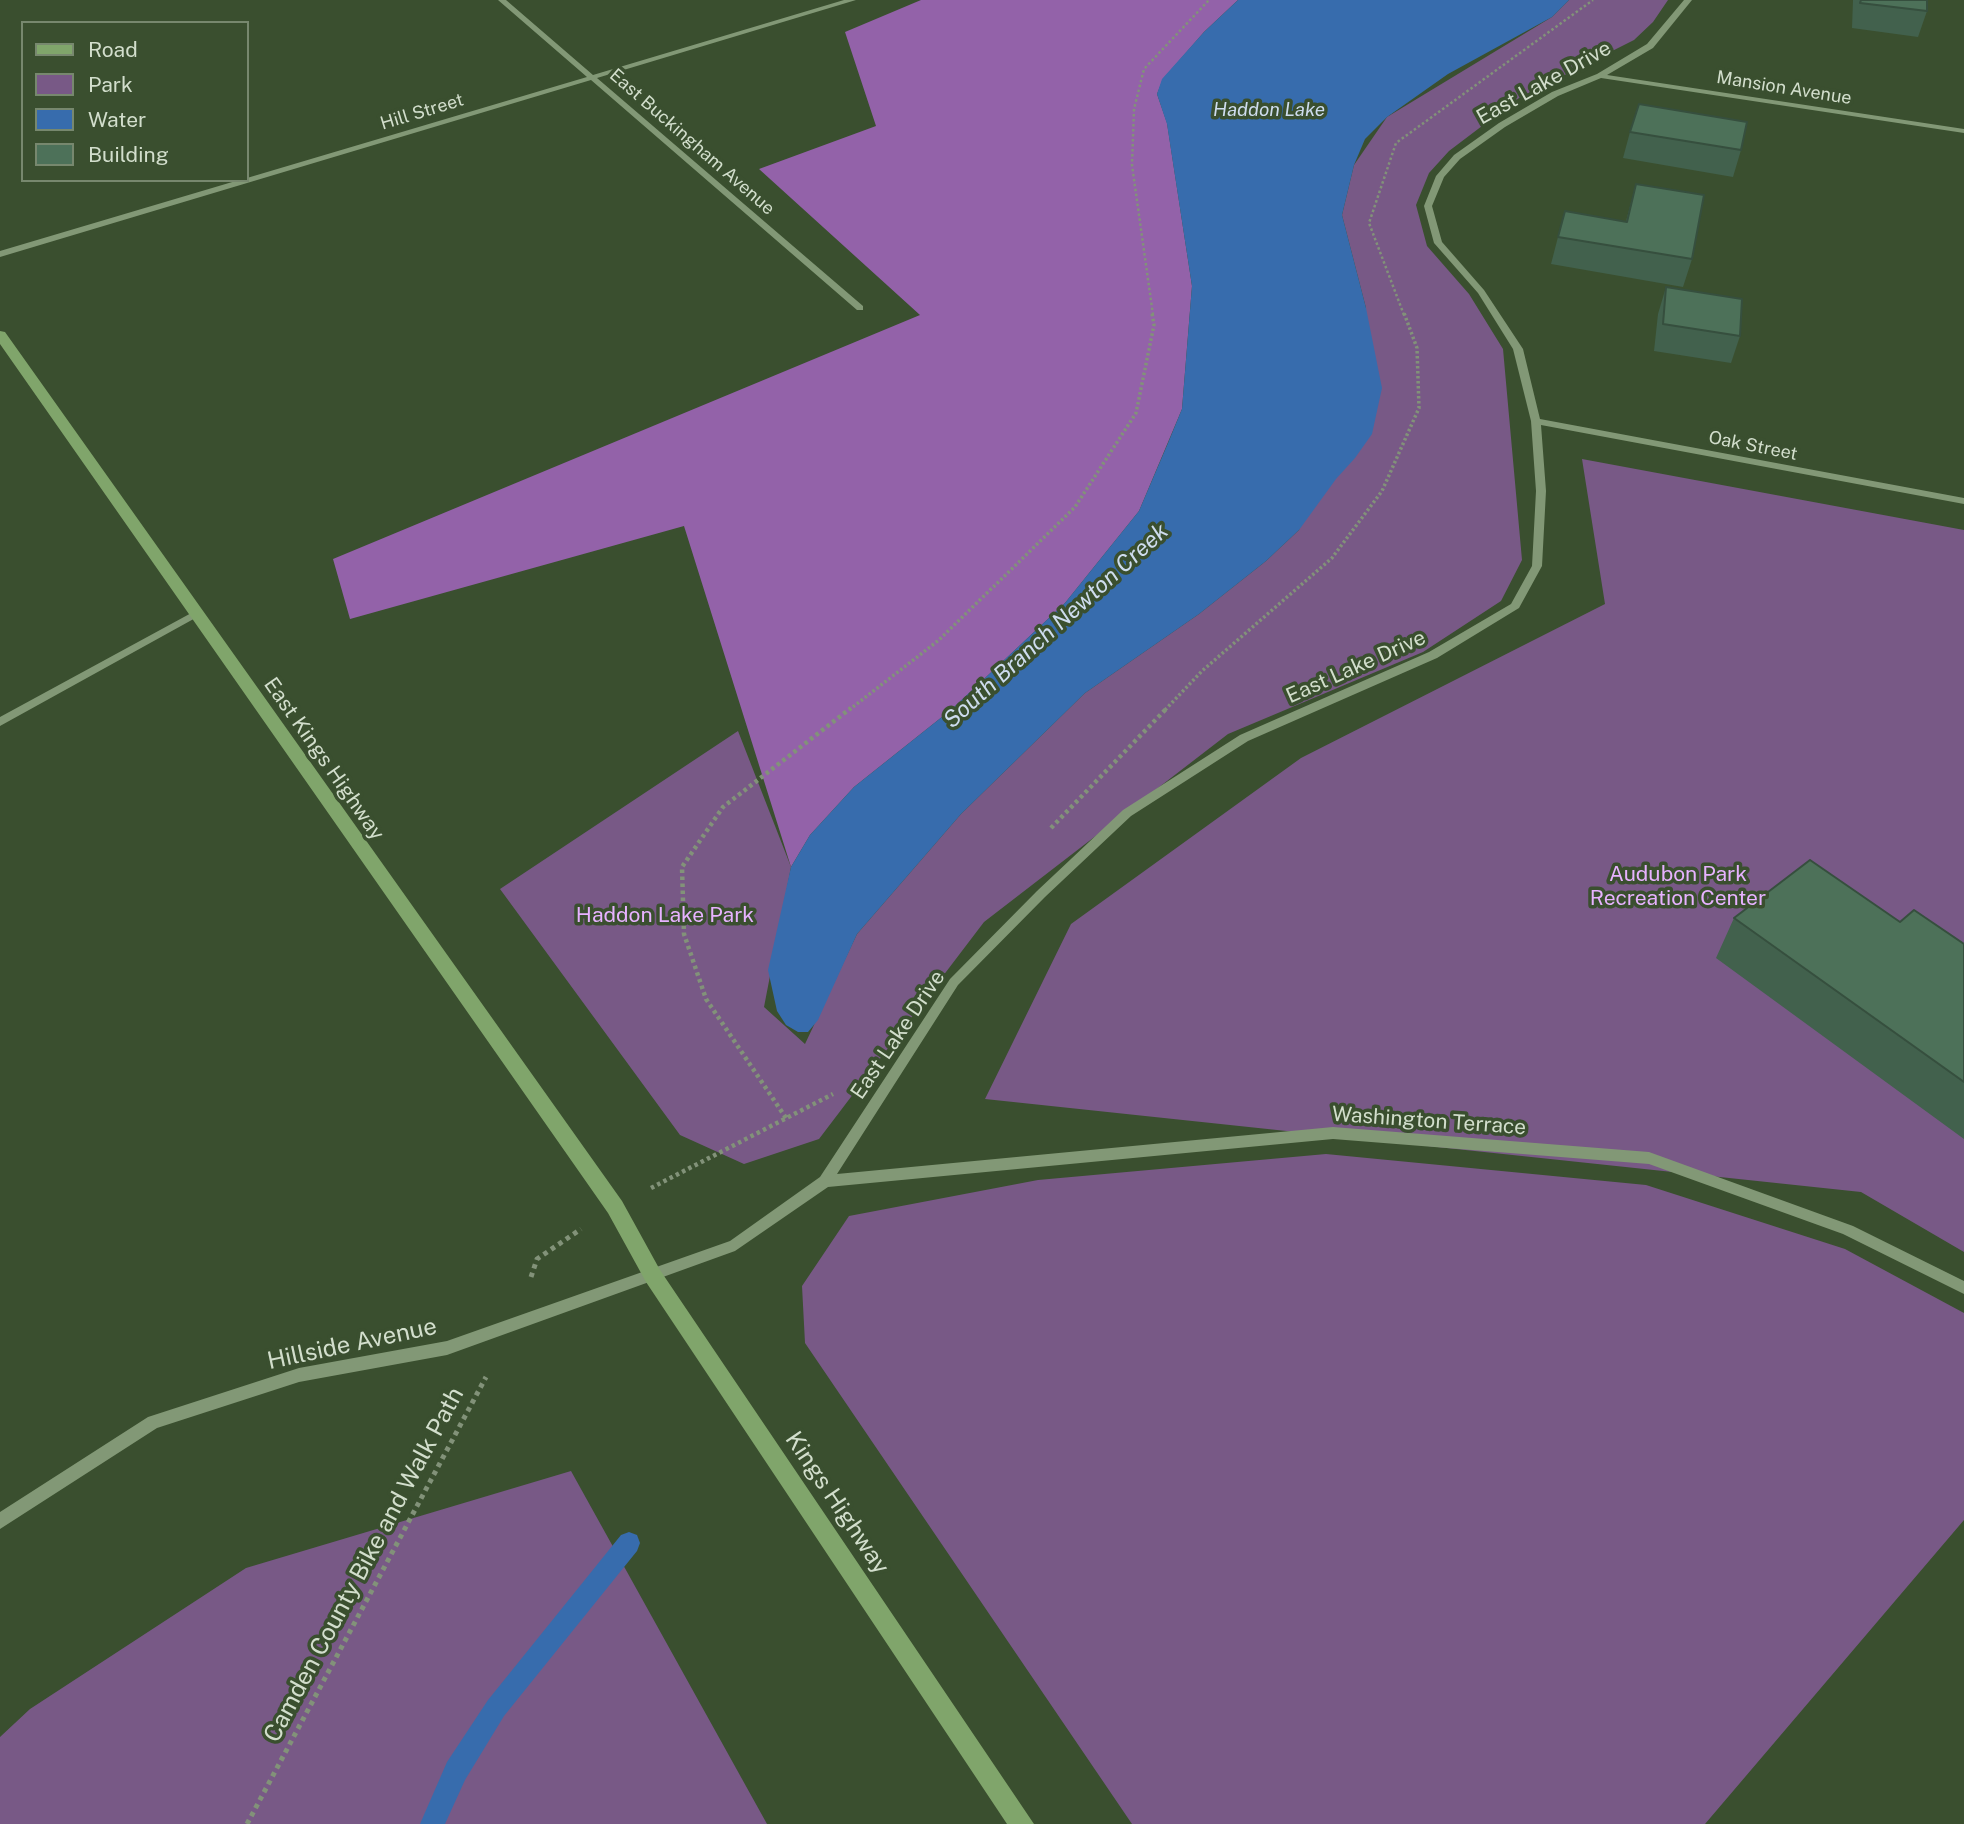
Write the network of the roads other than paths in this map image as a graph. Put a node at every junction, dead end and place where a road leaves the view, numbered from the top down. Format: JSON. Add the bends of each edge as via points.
{"nodes":[{"id":1,"x":502,"y":0,"type":"edge"},
{"id":2,"x":852,"y":0,"type":"edge"},
{"id":3,"x":1688,"y":0,"type":"edge"},
{"id":4,"x":1600,"y":76,"type":"junction"},
{"id":5,"x":592,"y":77,"type":"junction"},
{"id":6,"x":1964,"y":131,"type":"edge"},
{"id":7,"x":248,"y":180,"type":"edge"},
{"id":8,"x":241,"y":182,"type":"edge"},
{"id":9,"x":0,"y":254,"type":"edge"},
{"id":10,"x":860,"y":308,"type":"dead end"},
{"id":11,"x":0,"y":335,"type":"edge"},
{"id":12,"x":1536,"y":421,"type":"junction"},
{"id":13,"x":1964,"y":502,"type":"edge"},
{"id":14,"x":195,"y":614,"type":"junction"},
{"id":15,"x":0,"y":722,"type":"edge"},
{"id":16,"x":825,"y":1181,"type":"junction"},
{"id":17,"x":615,"y":1207,"type":"joint"},
{"id":18,"x":653,"y":1276,"type":"junction"},
{"id":19,"x":1964,"y":1287,"type":"edge"},
{"id":20,"x":0,"y":1521,"type":"edge"},
{"id":21,"x":1022,"y":1824,"type":"edge"}],
"edges":[{"from":1,"to":5,"type":"street","name":"East Buckingham Avenue"},
{"from":2,"to":5,"type":"street","name":"Hill Street"},
{"from":3,"to":4,"type":"street","name":"East Lake Drive","via":[[1650,46]]},
{"from":4,"to":6,"type":"street","name":"Mansion Avenue"},
{"from":4,"to":12,"type":"street","name":"East Lake Drive","via":[[1555,94],[1457,157],[1440,176],[1428,206],[1438,243],[1481,292],[1518,349]]},
{"from":5,"to":7,"type":"street","name":"Hill Street"},
{"from":5,"to":10,"type":"street","name":"East Buckingham Avenue"},
{"from":8,"to":9,"type":"street","name":"Hill Street"},
{"from":11,"to":14,"type":"main road","name":"East Kings Highway"},
{"from":12,"to":13,"type":"street","name":"Oak Street"},
{"from":12,"to":16,"type":"street","name":"East Lake Drive","via":[[1541,491],[1537,566],[1514,606],[1433,655],[1244,738],[1127,813],[954,982]]},
{"from":14,"to":15,"type":"street"},
{"from":14,"to":17,"type":"main road","name":"East Kings Highway"},
{"from":16,"to":18,"type":"street","name":"East Lake Drive","via":[[735,1245]]},
{"from":16,"to":19,"type":"street","name":"Washington Terrace","via":[[1333,1133],[1649,1158],[1848,1230]]},
{"from":17,"to":18,"type":"main road","name":"Kings Highway"},
{"from":18,"to":20,"type":"street","name":"Hillside Avenue","via":[[447,1348],[299,1375],[153,1422]]},
{"from":18,"to":21,"type":"main road","name":"Kings Highway"}]}
